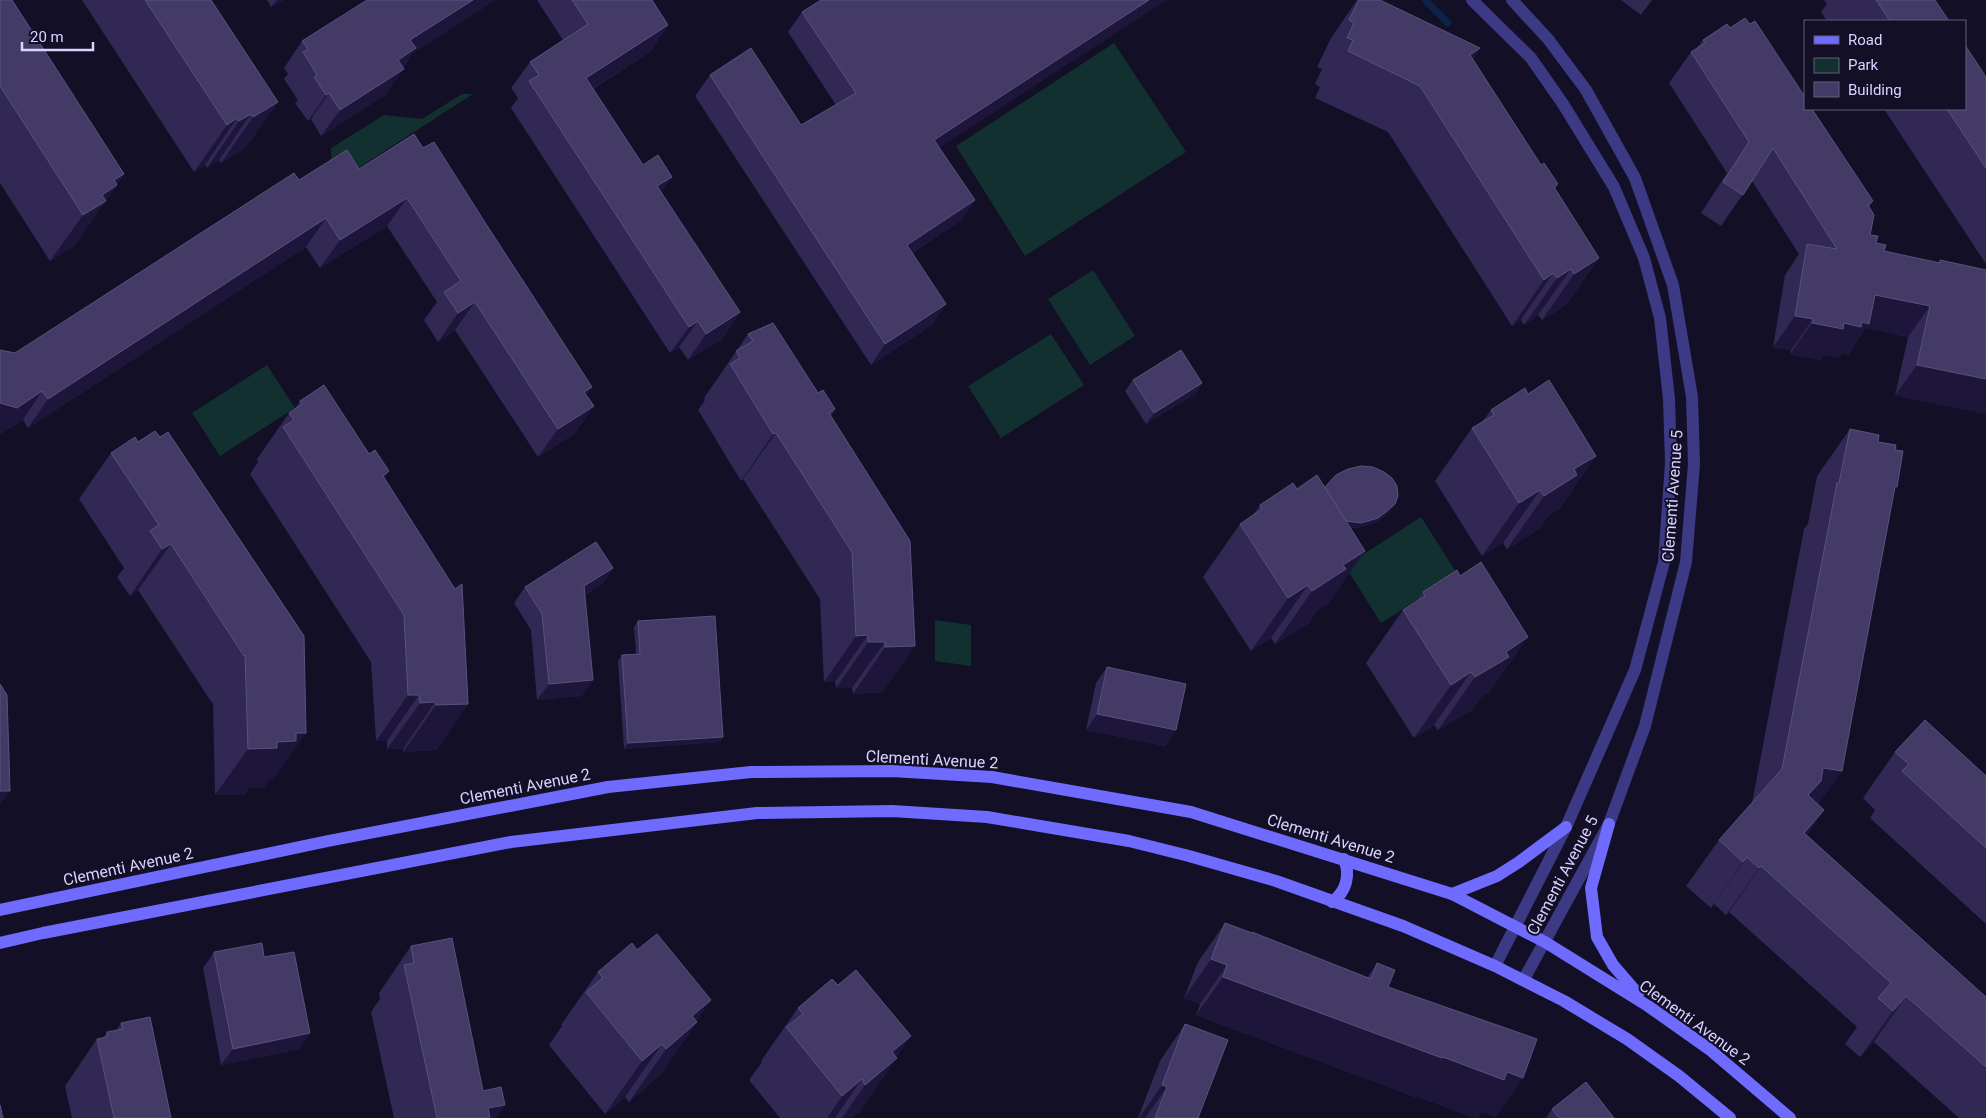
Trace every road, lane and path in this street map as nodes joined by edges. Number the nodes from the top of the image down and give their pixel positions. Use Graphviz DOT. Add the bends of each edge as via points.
graph roads {
  1 [pos="1472,0"];
  2 [pos="1512,0"];
  3 [pos="1609,824"];
  4 [pos="1566,827"];
  5 [pos="1344,859"];
  6 [pos="1452,894"];
  7 [pos="1332,902"];
  8 [pos="0,910"];
  9 [pos="1515,926"];
  10 [pos="1545,942"];
  11 [pos="0,943"];
  12 [pos="1495,966"];
  13 [pos="1524,979"];
  14 [pos="1648,1006"];
  15 [pos="1730,1118"];
  16 [pos="1790,1118"];
  1 -- 4 [label="street, Clementi Avenue 5" via="1531,58 1564,104 1614,188 1644,258 1660,318 1665,358 1671,463 1664,562 1635,670"];
  2 -- 3 [label="street, Clementi Avenue 5" via="1548,39 1586,90 1635,178 1673,285 1692,397 1694,464 1686,562 1645,726"];
  3 -- 10 [label="street, Clementi Avenue 5"];
  3 -- 14 [label="main road" via="1592,888 1597,937 1612,965"];
  4 -- 6 [label="main road" via="1497,876"];
  4 -- 9 [label="street, Clementi Avenue 5"];
  5 -- 6 [label="main road, Clementi Avenue 2"];
  5 -- 7 [label="main road" via="1346,883 1340,896"];
  5 -- 8 [label="main road, Clementi Avenue 2" via="1191,812 992,777 892,771 751,772 608,787 328,840"];
  6 -- 9 [label="main road, Clementi Avenue 2"];
  7 -- 11 [label="main road" via="1276,881 1129,841 987,817 892,811 756,813 511,842"];
  7 -- 12 [label="main road" via="1403,926"];
  9 -- 10 [label="main road, Clementi Avenue 2"];
  9 -- 12 [label="street, Clementi Avenue 5"];
  10 -- 13 [label="street, Clementi Avenue 5"];
  10 -- 14 [label="main road, Clementi Avenue 2"];
  12 -- 13 [label="main road"];
  13 -- 15 [label="main road" via="1626,1039 1679,1076"];
  14 -- 16 [label="main road, Clementi Avenue 2" via="1709,1048"];
}
